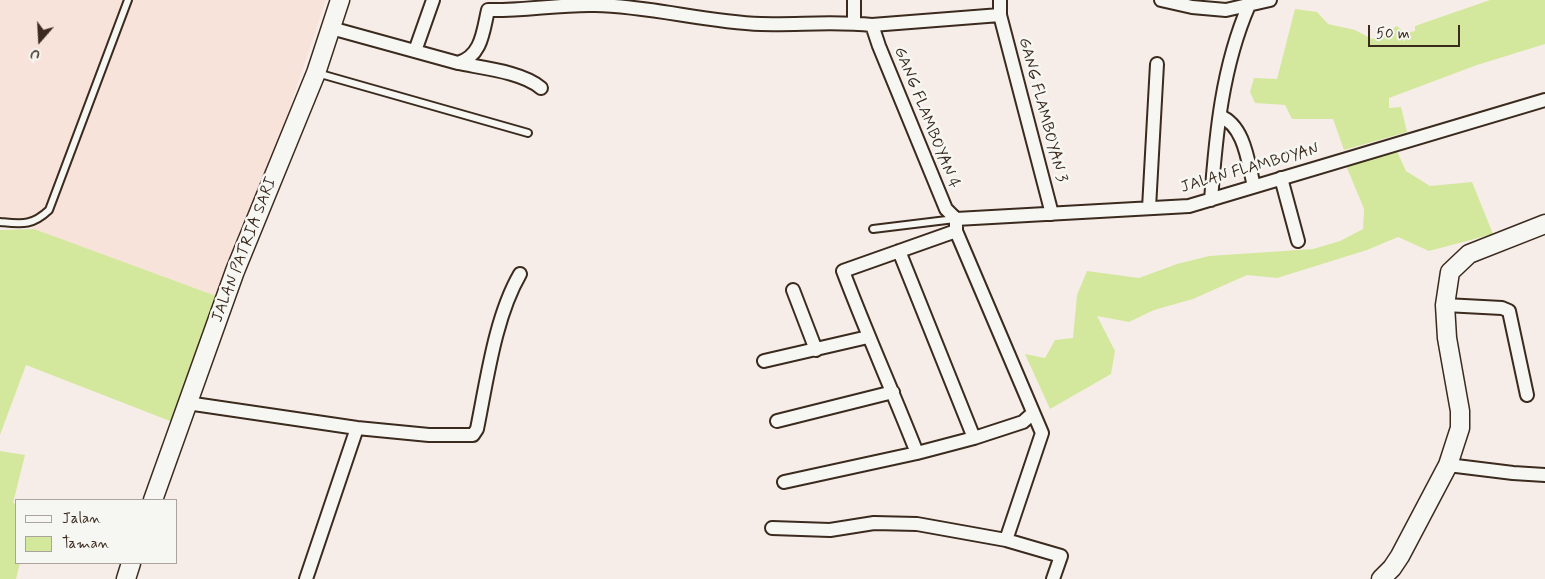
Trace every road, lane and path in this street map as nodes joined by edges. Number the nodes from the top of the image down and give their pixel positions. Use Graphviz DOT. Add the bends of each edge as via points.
graph roads {
  1 [pos="128,0"];
  2 [pos="340,0"];
  3 [pos="433,0"];
  4 [pos="854,0"];
  5 [pos="1000,0"];
  6 [pos="1161,0"];
  7 [pos="1270,0"];
  8 [pos="489,5"];
  9 [pos="1249,5"];
  10 [pos="1000,15"];
  11 [pos="854,23"];
  12 [pos="872,25"];
  13 [pos="331,28"];
  14 [pos="414,51"];
  15 [pos="458,63"];
  16 [pos="1157,64"];
  17 [pos="316,73"];
  18 [pos="541,88"];
  19 [pos="1545,100"];
  20 [pos="1220,116"];
  21 [pos="528,133"];
  22 [pos="1281,178"];
  23 [pos="1254,186"];
  24 [pos="1211,200"];
  25 [pos="1149,208"];
  26 [pos="1052,214"];
  27 [pos="0,222"];
  28 [pos="1545,224"];
  29 [pos="956,225"];
  30 [pos="873,229"];
  31 [pos="1298,241"];
  32 [pos="899,251"];
  33 [pos="520,274"];
  34 [pos="792,290"];
  35 [pos="1445,305"];
  36 [pos="868,337"];
  37 [pos="816,350"];
  38 [pos="764,361"];
  39 [pos="893,392"];
  40 [pos="1527,395"];
  41 [pos="187,403"];
  42 [pos="1033,413"];
  43 [pos="777,421"];
  44 [pos="357,428"];
  45 [pos="974,438"];
  46 [pos="916,453"];
  47 [pos="1448,465"];
  48 [pos="1545,475"];
  49 [pos="784,482"];
  50 [pos="153,499"];
  51 [pos="772,528"];
  52 [pos="1006,540"];
  53 [pos="131,564"];
  54 [pos="126,579"];
  55 [pos="306,579"];
  56 [pos="1053,579"];
  57 [pos="1381,579"];
  1 -- 27 [label="lane" via="49,210 30,223"];
  2 -- 13 [label="street, JALAN PATRIA SARI"];
  3 -- 14 [label="street"];
  4 -- 11 [label="street"];
  5 -- 10 [label="street, GANG FLAMBOYAN 3"];
  6 -- 9 [label="street" via="1226,10"];
  7 -- 9 [label="street"];
  8 -- 11 [label="street" via="512,10 595,5 760,24"];
  8 -- 15 [label="street" via="480,44 473,55"];
  9 -- 20 [label="street" via="1229,64"];
  10 -- 12 [label="street"];
  10 -- 26 [label="street, GANG FLAMBOYAN 3"];
  11 -- 12 [label="street"];
  12 -- 29 [label="street, GANG FLAMBOYAN 4" via="942,200"];
  13 -- 14 [label="street"];
  13 -- 17 [label="street, JALAN PATRIA SARI"];
  14 -- 15 [label="street"];
  15 -- 18 [label="street" via="517,76"];
  16 -- 25 [label="street"];
  17 -- 21 [label="lane"];
  17 -- 41 [label="street, JALAN PATRIA SARI" via="235,271"];
  19 -- 22 [label="street, JALAN FLAMBOYAN"];
  20 -- 23 [label="street" via="1237,130"];
  20 -- 24 [label="street"];
  22 -- 23 [label="street, JALAN FLAMBOYAN"];
  22 -- 31 [label="street"];
  23 -- 24 [label="street, JALAN FLAMBOYAN"];
  24 -- 25 [label="street, JALAN FLAMBOYAN" via="1189,206"];
  25 -- 26 [label="street, JALAN FLAMBOYAN"];
  26 -- 29 [label="street, JALAN FLAMBOYAN"];
  28 -- 35 [label="street" via="1469,254 1450,272"];
  29 -- 30 [label="lane"];
  29 -- 32 [label="street, JALAN FLAMBOYAN"];
  29 -- 42 [label="street, GANG FLAMBOYAN 4"];
  32 -- 36 [label="street, JALAN FLAMBOYAN" via="842,270"];
  32 -- 45 [label="street"];
  33 -- 44 [label="street" via="510,290 476,433 470,436 429,435"];
  34 -- 37 [label="street"];
  35 -- 40 [label="street" via="1509,311"];
  35 -- 47 [label="street" via="1447,338 1460,411 1460,428"];
  36 -- 37 [label="street"];
  36 -- 39 [label="street"];
  37 -- 38 [label="street"];
  39 -- 43 [label="street"];
  39 -- 46 [label="street"];
  41 -- 44 [label="street"];
  41 -- 50 [label="street, JALAN PATRIA SARI"];
  42 -- 45 [label="street" via="1023,422"];
  42 -- 52 [label="street, GANG FLAMBOYAN 4" via="1042,433"];
  44 -- 55 [label="street"];
  45 -- 46 [label="street"];
  46 -- 49 [label="street"];
  47 -- 48 [label="street"];
  47 -- 57 [label="street" via="1400,556"];
  51 -- 52 [label="street" via="830,530 874,523 917,524"];
  52 -- 56 [label="street" via="1061,556"];
  53 -- 54 [label="street"];
}
